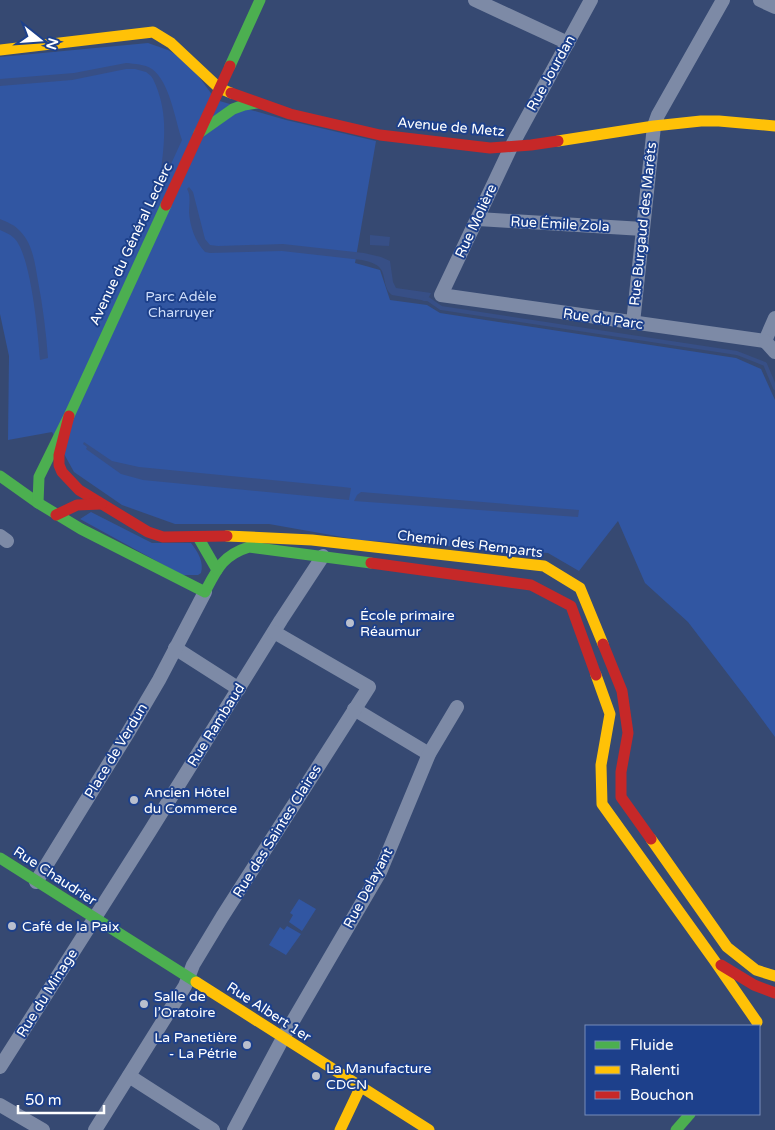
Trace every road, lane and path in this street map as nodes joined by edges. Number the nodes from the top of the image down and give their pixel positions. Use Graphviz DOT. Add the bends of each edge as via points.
graph roads {
  1 [pos="260,0"];
  2 [pos="475,0"];
  3 [pos="591,0"];
  4 [pos="723,0"];
  5 [pos="760,0"];
  6 [pos="775,7"];
  7 [pos="568,43"];
  8 [pos="0,50"];
  9 [pos="220,88"];
  10 [pos="257,103"];
  11 [pos="654,126"];
  12 [pos="775,126"];
  13 [pos="199,133"];
  14 [pos="511,147"];
  15 [pos="478,219"];
  16 [pos="643,228"];
  17 [pos="441,296"];
  18 [pos="775,318"];
  19 [pos="633,323"];
  20 [pos="765,341"];
  21 [pos="775,352"];
  22 [pos="69,416"];
  23 [pos="0,476"];
  24 [pos="38,503"];
  25 [pos="101,504"];
  26 [pos="56,515"];
  27 [pos="198,537"];
  28 [pos="322,556"];
  29 [pos="216,570"];
  30 [pos="205,592"];
  31 [pos="274,632"];
  32 [pos="175,648"];
  33 [pos="239,688"];
  34 [pos="457,707"];
  35 [pos="354,709"];
  36 [pos="430,754"];
  37 [pos="0,858"];
  38 [pos="36,882"];
  39 [pos="94,919"];
  40 [pos="714,960"];
  41 [pos="775,976"];
  42 [pos="188,977"];
  43 [pos="772,992"];
  44 [pos="759,1017"];
  45 [pos="283,1038"];
  46 [pos="0,1067"];
  47 [pos="128,1076"];
  48 [pos="360,1088"];
  49 [pos="0,1105"];
  50 [pos="689,1115"];
  51 [pos="44,1130"];
  52 [pos="95,1130"];
  53 [pos="214,1130"];
  54 [pos="234,1130"];
  55 [pos="340,1130"];
  56 [pos="429,1130"];
  57 [pos="676,1130"];
  1 -- 9 [label="main road, Avenue du Général Leclerc"];
  2 -- 7 [label="street"];
  3 -- 7 [label="street, Rue Jourdan"];
  4 -- 11 [label="street, Rue Burgaud des Marêts"];
  5 -- 6 [label="street"];
  7 -- 14 [label="street, Rue Jourdan"];
  8 -- 9 [label="main road" via="153,32 171,43"];
  9 -- 10 [label="main road, Avenue de Metz"];
  9 -- 13 [label="main road, Avenue du Général Leclerc"];
  10 -- 13 [label="main road" via="233,109"];
  10 -- 14 [label="main road, Avenue de Metz" via="380,135 490,148"];
  11 -- 12 [label="main road, Avenue de Metz" via="701,121"];
  11 -- 14 [label="main road, Avenue de Metz"];
  11 -- 16 [label="street, Rue Burgaud des Marêts"];
  13 -- 22 [label="main road, Avenue du Général Leclerc"];
  14 -- 15 [label="street, Rue Molière"];
  15 -- 16 [label="street, Rue Émile Zola"];
  15 -- 17 [label="street, Rue Molière"];
  16 -- 19 [label="street, Rue Burgaud des Marêts"];
  17 -- 19 [label="street, Rue du Parc"];
  18 -- 20 [label="street"];
  19 -- 20 [label="street, Rue du Parc"];
  20 -- 21 [label="street"];
  22 -- 24 [label="main road, Avenue du Général Leclerc" via="39,477"];
  22 -- 25 [label="main road, Chemin des Remparts" via="59,465 79,490"];
  23 -- 24 [label="main road"];
  24 -- 26 [label="main road"];
  25 -- 26 [label="main road" via="74,505"];
  25 -- 27 [label="main road, Chemin des Remparts" via="148,532"];
  26 -- 30 [label="main road"];
  27 -- 29 [label="main road"];
  27 -- 41 [label="main road, Chemin des Remparts" via="312,540 544,566 580,588 622,691 628,733 621,772 621,797 727,947 756,970"];
  28 -- 29 [label="main road" via="249,547 231,553"];
  28 -- 31 [label="street, Rue Rambaud"];
  28 -- 40 [label="main road" via="531,585 571,606 610,714 601,765 602,804"];
  29 -- 30 [label="main road"];
  30 -- 32 [label="street, Place de Verdun"];
  31 -- 33 [label="street, Rue Rambaud"];
  31 -- 35 [label="street, Rue des Saintes Claires" via="369,687"];
  32 -- 33 [label="street"];
  32 -- 38 [label="street, Place de Verdun" via="139,714"];
  33 -- 39 [label="street, Rue Rambaud"];
  34 -- 36 [label="street, Rue Delayant"];
  35 -- 36 [label="street"];
  35 -- 42 [label="street, Rue des Saintes Claires" via="222,917"];
  36 -- 45 [label="street, Rue Delayant" via="380,872"];
  37 -- 38 [label="main road, Rue Chaudrier"];
  38 -- 39 [label="main road, Rue Chaudrier"];
  39 -- 42 [label="main road, Rue Albert 1er"];
  39 -- 46 [label="street, Rue du Minage"];
  40 -- 43 [label="main road" via="754,985"];
  40 -- 44 [label="main road"];
  41 -- 43 [label="main road, Chemin des Remparts"];
  42 -- 45 [label="main road, Rue Albert 1er"];
  42 -- 47 [label="street, Rue des Saintes Claires"];
  43 -- 44 [label="main road, Chemin des Remparts"];
  45 -- 48 [label="main road, Rue Albert 1er"];
  45 -- 54 [label="street, Rue Delayant"];
  47 -- 52 [label="street, Rue des Saintes Claires"];
  47 -- 53 [label="street"];
  48 -- 55 [label="main road"];
  48 -- 56 [label="main road, Rue Albert 1er"];
  49 -- 51 [label="street"];
  50 -- 57 [label="main road"];
}
